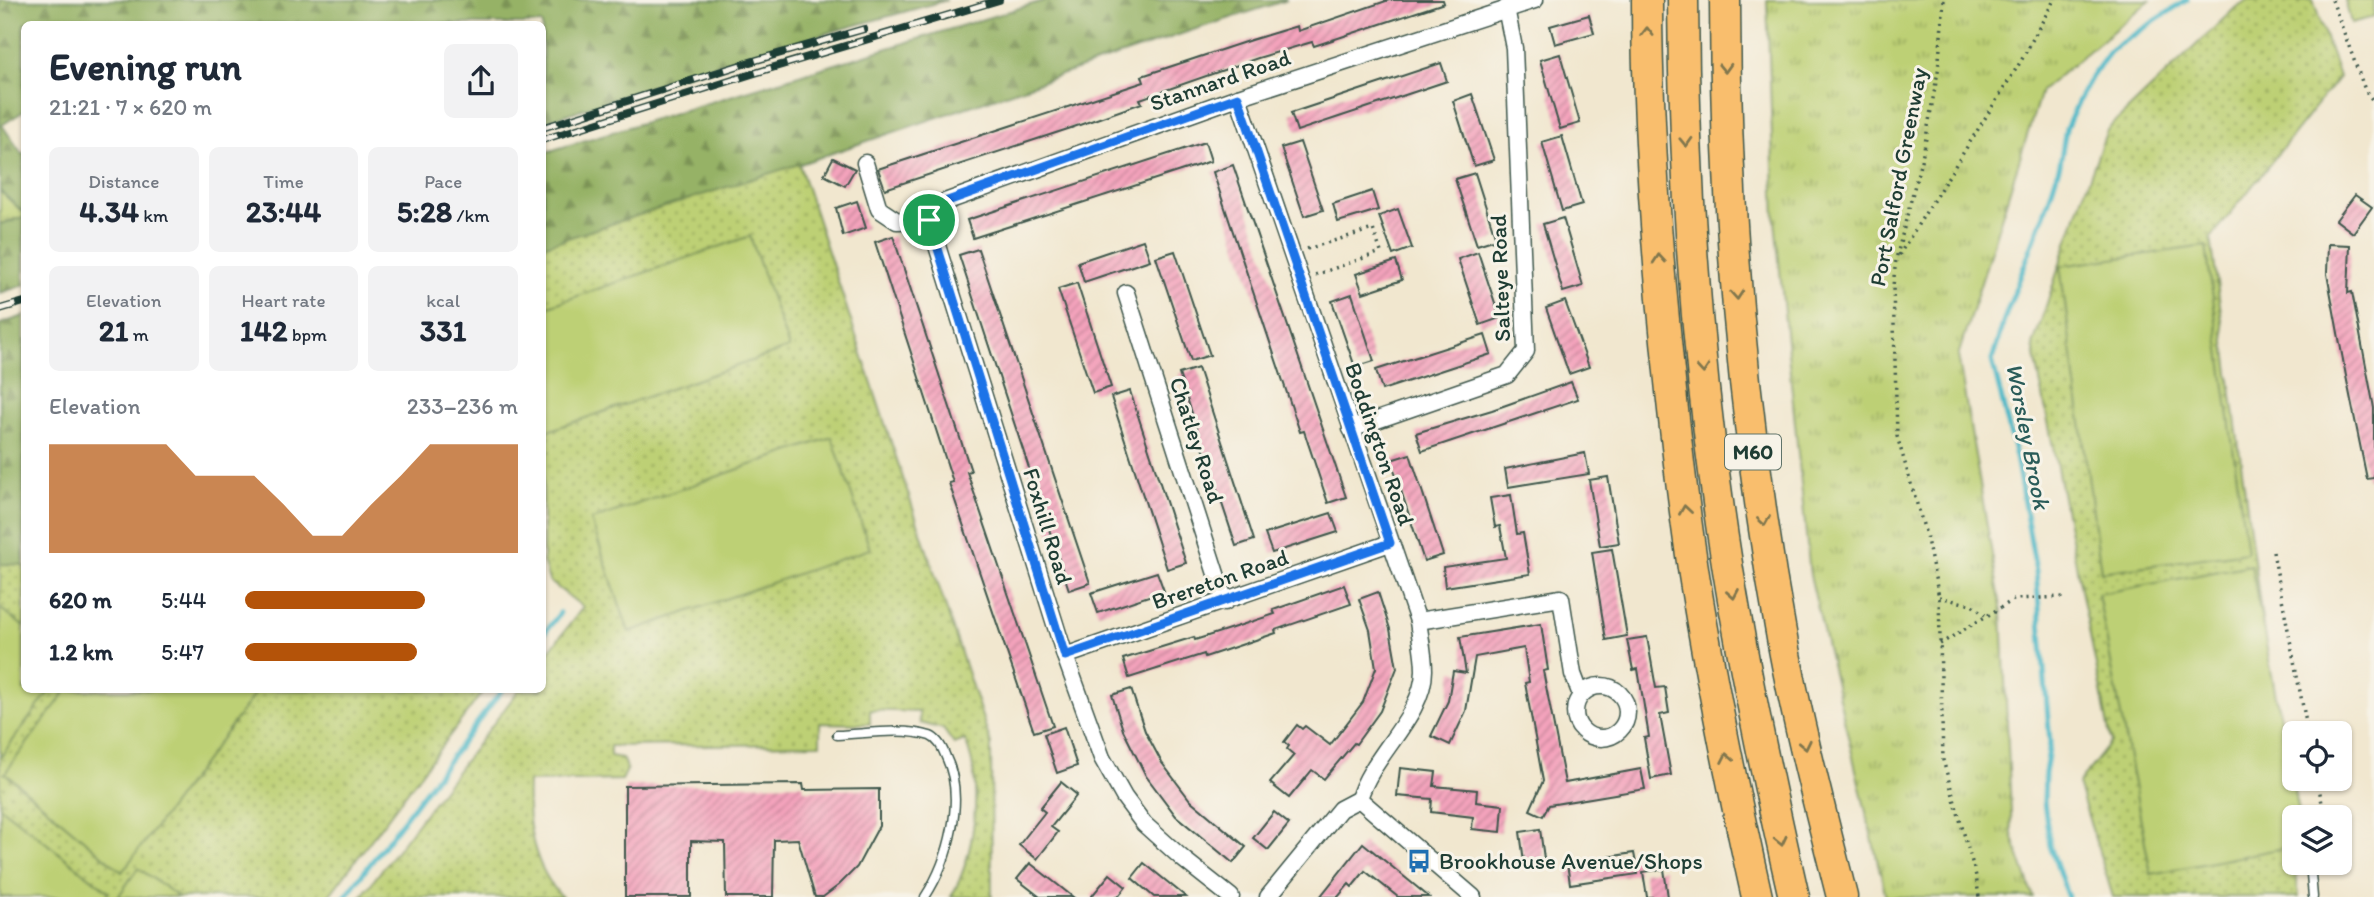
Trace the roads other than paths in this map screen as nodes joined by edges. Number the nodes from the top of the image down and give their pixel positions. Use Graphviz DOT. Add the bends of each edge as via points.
graph roads {
  1 [pos="1535,0"];
  2 [pos="1647,0"];
  3 [pos="1683,0"];
  4 [pos="1725,0"];
  5 [pos="1506,8"];
  6 [pos="1238,97"];
  7 [pos="865,163"];
  8 [pos="929,220"];
  9 [pos="1126,293"];
  10 [pos="1351,429"];
  11 [pos="1390,543"];
  12 [pos="1225,602"];
  13 [pos="1418,621"];
  14 [pos="1065,656"];
  15 [pos="1581,695"];
  16 [pos="837,735"];
  17 [pos="1359,799"];
  18 [pos="1742,832"];
  19 [pos="2311,875"];
  20 [pos="925,897"];
  21 [pos="1231,897"];
  22 [pos="1268,897"];
  23 [pos="1473,897"];
  24 [pos="1747,897"];
  25 [pos="1757,897"];
  26 [pos="1794,897"];
  27 [pos="1842,897"];
  28 [pos="2313,897"];
  1 -- 5 [label="street, Stannard Road"];
  18 -- 2 [label="highway, one-way" via="1694,574 1672,408 1652,176"];
  3 -- 26 [label="highway, M60, one-way" via="1687,174 1706,402 1745,664"];
  4 -- 27 [label="highway, M60, one-way" via="1737,292 1755,462 1784,645"];
  5 -- 6 [label="street, Stannard Road"];
  5 -- 10 [label="street, Salteye Road" via="1514,48 1526,351 1507,375"];
  6 -- 8 [label="street, Stannard Road" via="942,203"];
  6 -- 10 [label="street, Boddington Road"];
  7 -- 8 [label="street" via="879,209 897,221"];
  8 -- 14 [label="street, Foxhill Road"];
  9 -- 12 [label="street, Chatley Road"];
  10 -- 11 [label="street, Boddington Road"];
  11 -- 12 [label="street, Brereton Road"];
  11 -- 13 [label="street, Boddington Road"];
  12 -- 14 [label="street, Brereton Road"];
  13 -- 15 [label="street" via="1561,598 1573,674"];
  13 -- 17 [label="street, Boddington Road" via="1424,671 1415,704 1364,780"];
  14 -- 21 [label="street, Foxhill Road" via="1102,758 1124,797 1144,824"];
  16 -- 20 [label="lane" via="900,733 932,737 941,746 951,767 952,830 946,857"];
  17 -- 22 [label="street" via="1340,809"];
  17 -- 23 [label="street"];
  18 -- 24 [label="highway"];
  18 -- 25 [label="highway"];
  19 -- 28 [label="lane"];
}
